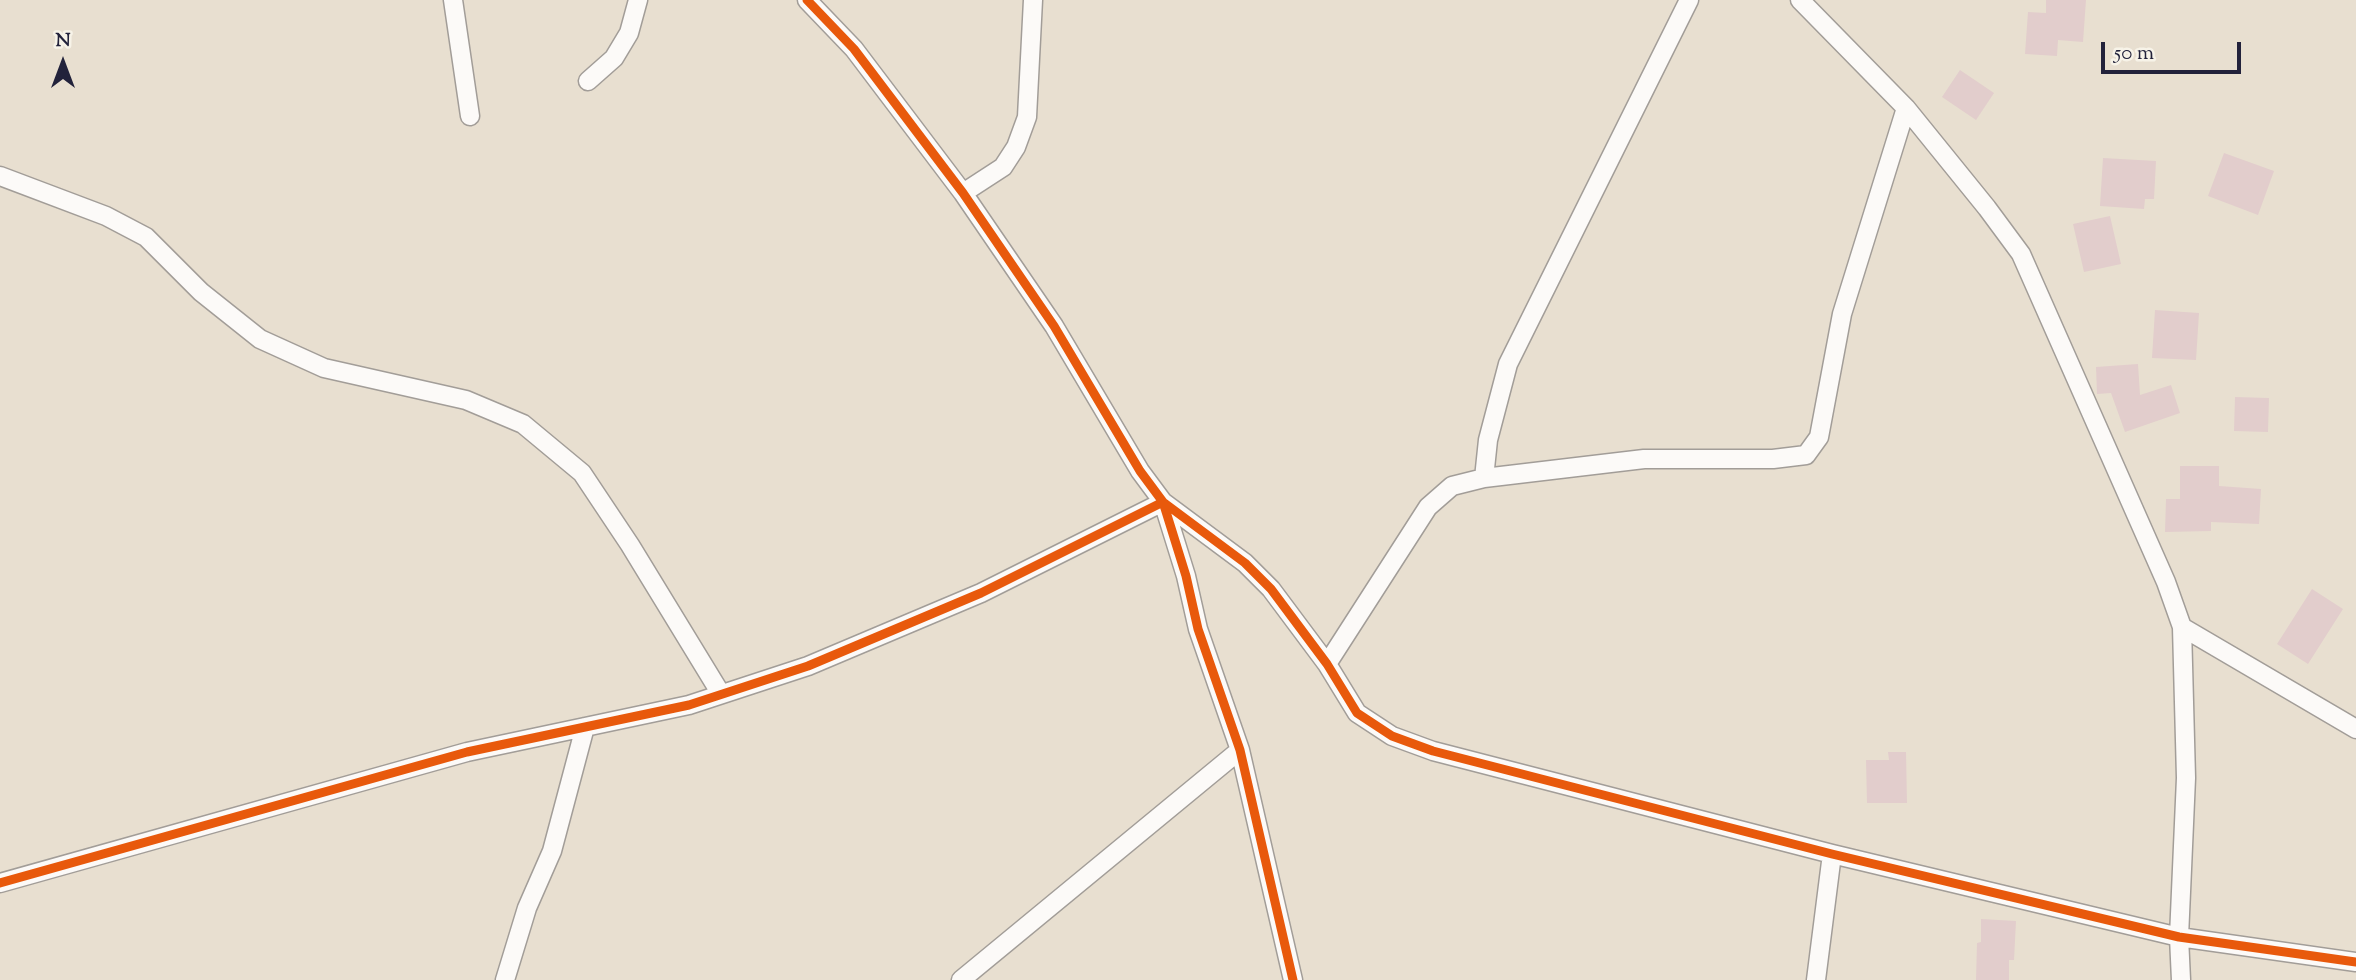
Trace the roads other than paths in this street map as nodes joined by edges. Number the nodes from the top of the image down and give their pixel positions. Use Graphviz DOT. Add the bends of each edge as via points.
graph roads {
  1 [pos="453,0"];
  2 [pos="638,0"];
  3 [pos="807,0"];
  4 [pos="1033,0"];
  5 [pos="1689,0"];
  6 [pos="1800,0"];
  7 [pos="588,80"];
  8 [pos="1906,108"];
  9 [pos="470,116"];
  10 [pos="0,176"];
  11 [pos="963,193"];
  12 [pos="1484,478"];
  13 [pos="1163,502"];
  14 [pos="2182,627"];
  15 [pos="1327,664"];
  16 [pos="721,694"];
  17 [pos="585,727"];
  18 [pos="2356,729"];
  19 [pos="1240,750"];
  20 [pos="1832,853"];
  21 [pos="0,883"];
  22 [pos="2179,937"];
  23 [pos="2356,962"];
  24 [pos="505,980"];
  25 [pos="961,980"];
  26 [pos="1293,980"];
  27 [pos="1816,980"];
  28 [pos="2181,980"];
  1 -- 9 [label="street"];
  2 -- 7 [label="street" via="629,33 614,58"];
  3 -- 11 [label="street" via="853,49"];
  4 -- 11 [label="street" via="1027,117 1003,167"];
  5 -- 12 [label="street" via="1508,364 1488,440"];
  6 -- 8 [label="street"];
  8 -- 12 [label="street" via="1842,314 1819,438 1806,455 1644,459"];
  8 -- 14 [label="street" via="2021,254"];
  10 -- 16 [label="street" via="106,216 146,237 201,292 260,339 324,368 466,400 523,424 582,474 631,545"];
  11 -- 13 [label="street" via="1054,326"];
  12 -- 15 [label="street" via="1452,486 1428,507"];
  13 -- 15 [label="street" via="1245,563 1271,589"];
  13 -- 16 [label="street" via="981,593 808,666"];
  13 -- 19 [label="street" via="1198,629"];
  14 -- 18 [label="street"];
  14 -- 22 [label="street" via="2186,778"];
  15 -- 20 [label="street" via="1357,713 1392,736 1433,751"];
  16 -- 17 [label="street"];
  17 -- 21 [label="street" via="467,752"];
  17 -- 24 [label="street" via="552,851 527,908"];
  19 -- 25 [label="street"];
  19 -- 26 [label="street"];
  20 -- 22 [label="street"];
  20 -- 27 [label="street"];
  22 -- 23 [label="street"];
  22 -- 28 [label="street"];
}
